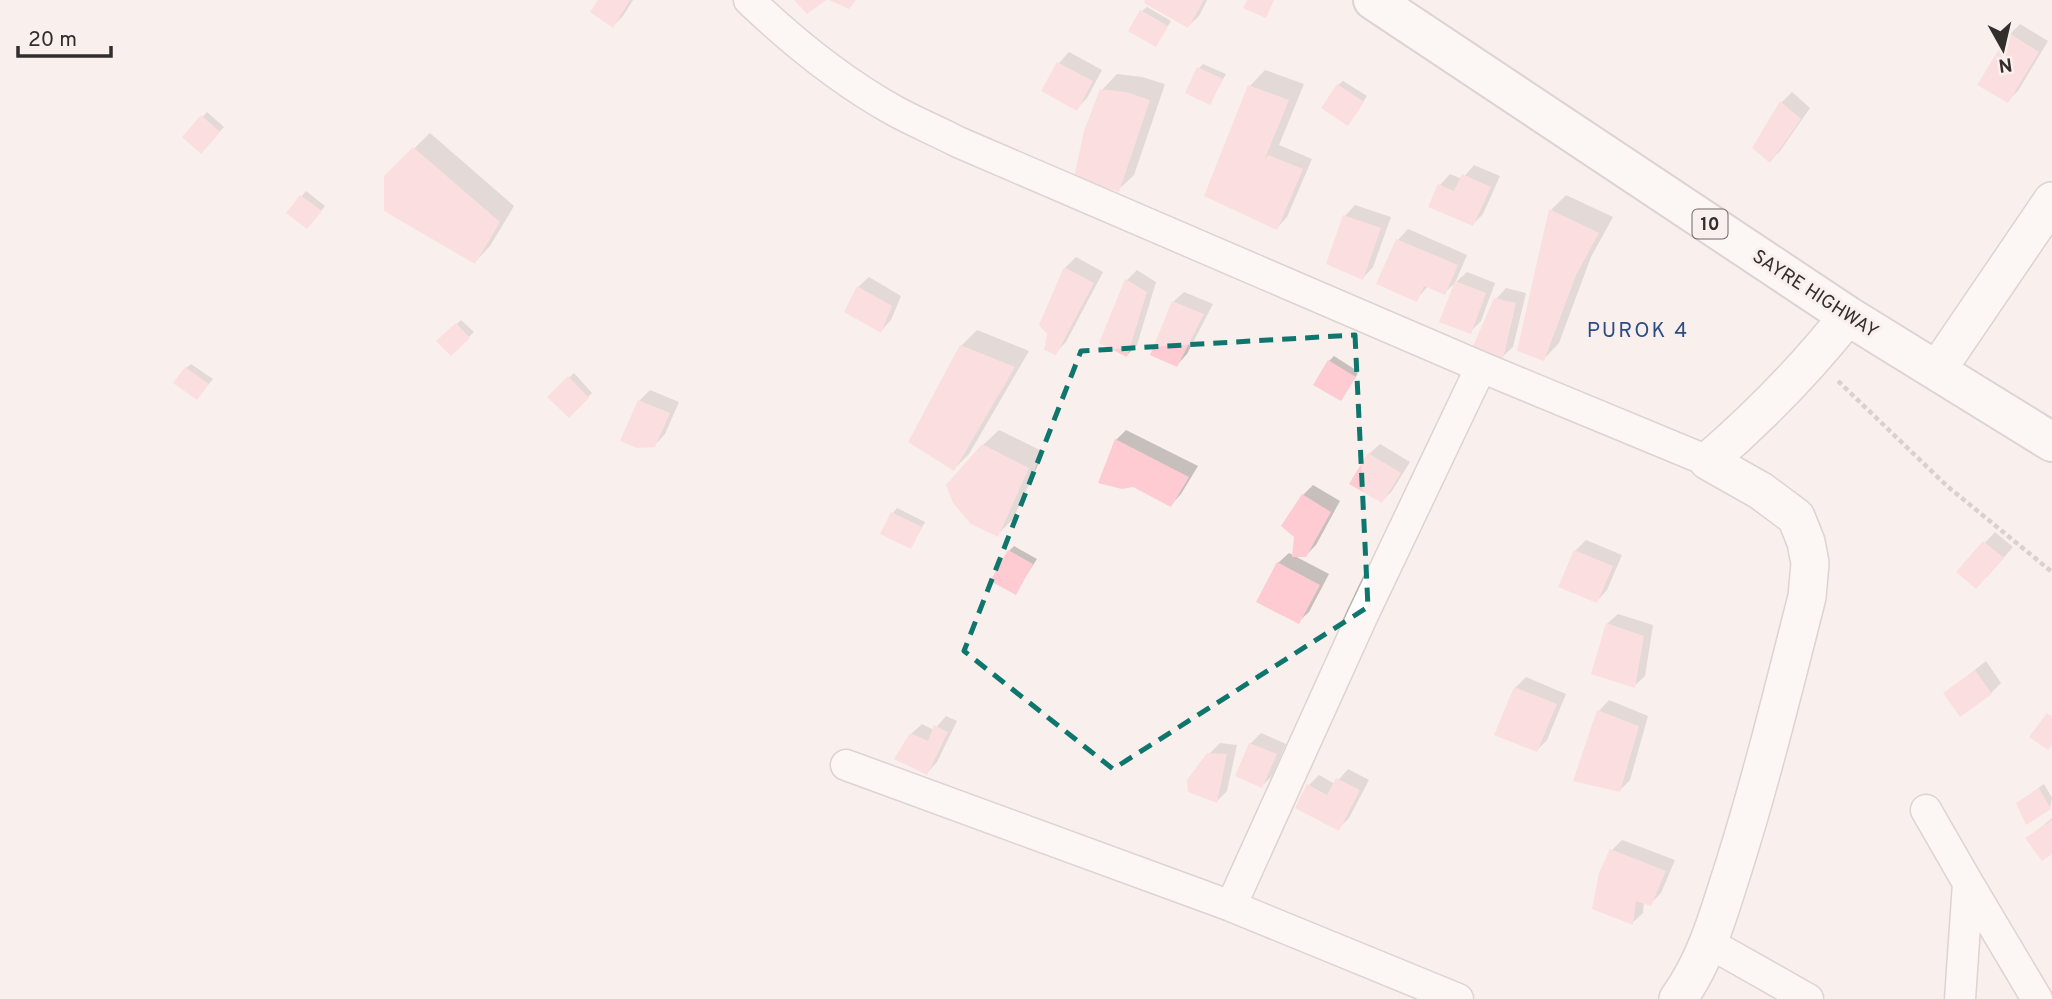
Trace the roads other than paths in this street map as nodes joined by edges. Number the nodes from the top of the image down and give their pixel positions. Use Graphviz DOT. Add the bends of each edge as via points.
graph roads {
  1 [pos="749,0"];
  2 [pos="1373,0"];
  3 [pos="2052,201"];
  4 [pos="1848,316"];
  5 [pos="1481,367"];
  6 [pos="1937,370"];
  7 [pos="2052,442"];
  8 [pos="1709,461"];
  9 [pos="846,765"];
  10 [pos="1926,810"];
  11 [pos="1968,883"];
  12 [pos="1231,906"];
  13 [pos="1709,943"];
  14 [pos="1458,999"];
  15 [pos="1678,999"];
  16 [pos="1808,999"];
  17 [pos="1960,999"];
  18 [pos="2037,999"];
  1 -- 5 [label="street" via="843,78 895,111"];
  2 -- 4 [label="highway, SAYRE HIGHWAY / 10"];
  3 -- 6 [label="street"];
  4 -- 6 [label="highway, SAYRE HIGHWAY / 10"];
  4 -- 8 [label="street" via="1815,358"];
  5 -- 8 [label="street"];
  5 -- 12 [label="street"];
  6 -- 7 [label="highway, SAYRE HIGHWAY / 10"];
  8 -- 13 [label="street" via="1796,517 1810,563 1807,597 1775,723"];
  9 -- 12 [label="street"];
  10 -- 11 [label="street"];
  11 -- 17 [label="street"];
  11 -- 18 [label="street"];
  12 -- 14 [label="street"];
  13 -- 15 [label="street"];
  13 -- 16 [label="street"];
}
